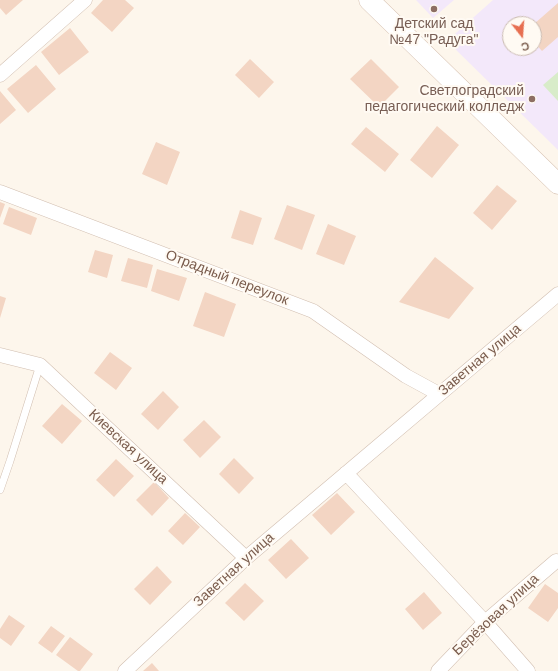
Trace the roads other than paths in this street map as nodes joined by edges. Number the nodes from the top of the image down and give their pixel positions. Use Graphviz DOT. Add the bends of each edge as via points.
graph roads {
  1 [pos="85,0"];
  2 [pos="369,0"];
  3 [pos="384,0"];
  4 [pos="0,76"];
  5 [pos="558,169"];
  6 [pos="558,184"];
  7 [pos="0,192"];
  8 [pos="558,294"];
  9 [pos="0,355"];
  10 [pos="40,365"];
  11 [pos="439,394"];
  12 [pos="346,473"];
  13 [pos="0,490"];
  14 [pos="246,558"];
  15 [pos="556,561"];
  16 [pos="485,622"];
  17 [pos="125,671"];
  18 [pos="438,671"];
  19 [pos="528,671"];
  1 -- 4 [label="street"];
  2 -- 6 [label="street"];
  3 -- 5 [label="street"];
  7 -- 11 [label="street, Отрадный переулок" via="313,311 406,376"];
  8 -- 11 [label="street, Заветная улица"];
  9 -- 10 [label="street, Киевская улица"];
  10 -- 13 [label="lane"];
  10 -- 14 [label="street, Киевская улица"];
  11 -- 12 [label="street, Заветная улица"];
  12 -- 14 [label="street, Заветная улица"];
  12 -- 16 [label="street"];
  14 -- 17 [label="street, Заветная улица"];
  15 -- 16 [label="street, Берёзовая улица"];
  16 -- 18 [label="street, Берёзовая улица"];
  16 -- 19 [label="street"];
}
